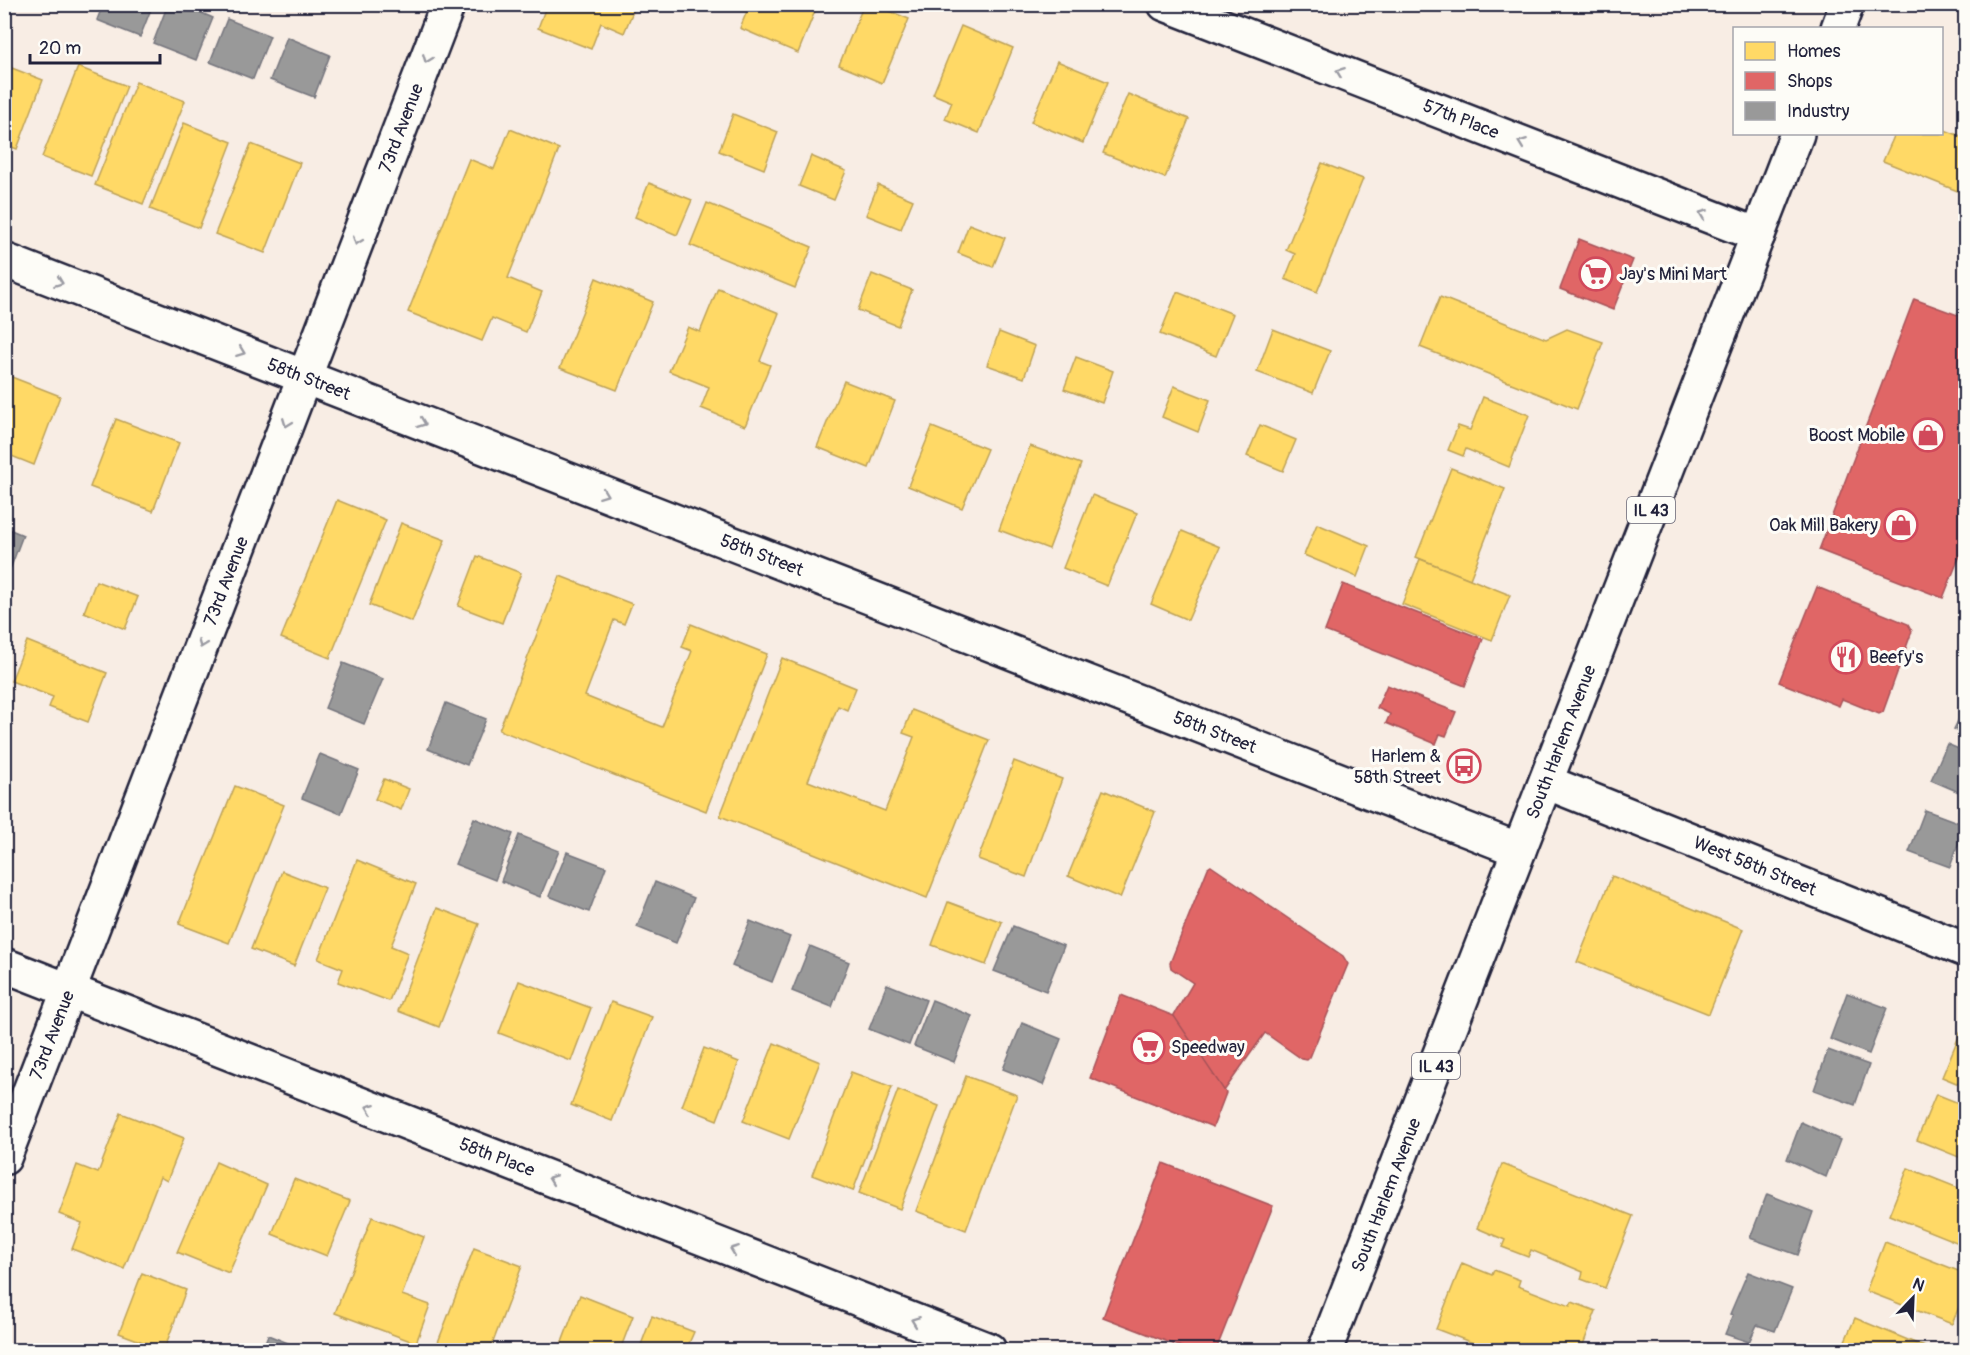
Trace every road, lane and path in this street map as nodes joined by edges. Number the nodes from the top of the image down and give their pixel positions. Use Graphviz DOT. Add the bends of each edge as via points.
graph roads {
  1 [pos="448,4"];
  2 [pos="1165,4"];
  3 [pos="1847,4"];
  4 [pos="1838,27"];
  5 [pos="1797,135"];
  6 [pos="1758,235"];
  7 [pos="4,260"];
  8 [pos="305,377"];
  9 [pos="1546,782"];
  10 [pos="1519,850"];
  11 [pos="1965,950"];
  12 [pos="4,965"];
  13 [pos="69,990"];
  14 [pos="4,1158"];
  15 [pos="989,1350"];
  16 [pos="1325,1350"];
  1 -- 8 [label="street, 73rd Avenue, one-way"];
  6 -- 2 [label="street, 57th Place, one-way"];
  3 -- 4 [label="street"];
  5 -- 6 [label="street, South Harlem Avenue / IL 43"];
  6 -- 9 [label="street, South Harlem Avenue / IL 43"];
  7 -- 8 [label="street, 58th Street, one-way"];
  8 -- 10 [label="street, 58th Street, one-way"];
  8 -- 13 [label="street, 73rd Avenue, one-way"];
  9 -- 10 [label="street, South Harlem Avenue / IL 43"];
  9 -- 11 [label="street, West 58th Street"];
  10 -- 16 [label="street, South Harlem Avenue / IL 43"];
  12 -- 13 [label="street, 58th Place"];
  13 -- 14 [label="street, 73rd Avenue"];
  15 -- 13 [label="street, 58th Place, one-way"];
}
